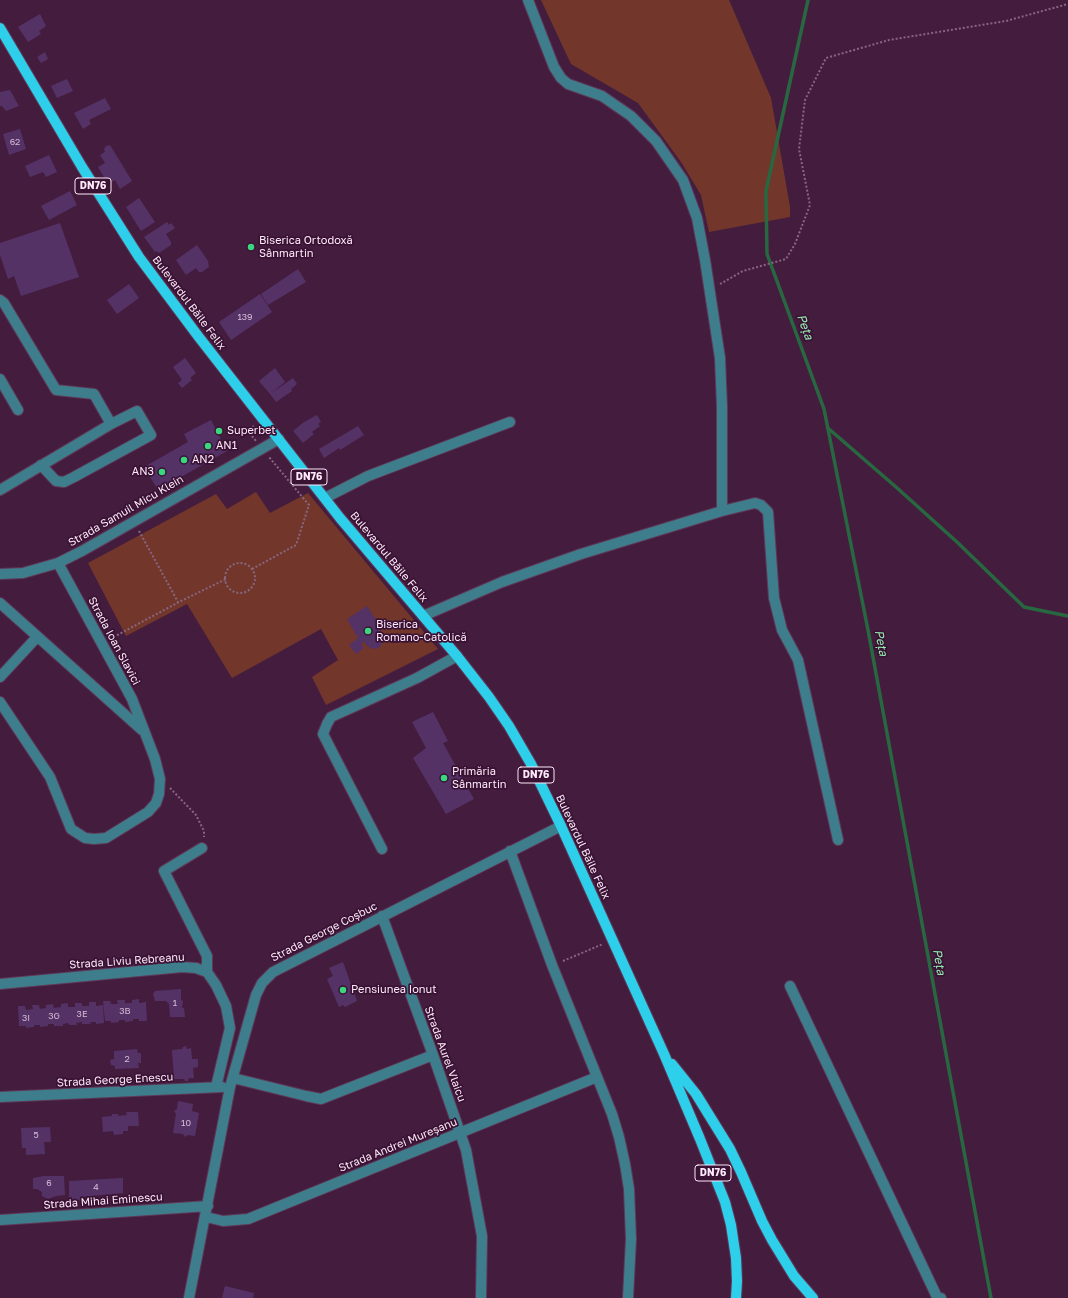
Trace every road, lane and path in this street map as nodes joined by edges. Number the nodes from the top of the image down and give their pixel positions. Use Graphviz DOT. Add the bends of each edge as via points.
graph roads {
  1 [pos="528,0"];
  2 [pos="1068,4"];
  3 [pos="0,28"];
  4 [pos="710,290"];
  5 [pos="0,300"];
  6 [pos="0,379"];
  7 [pos="18,410"];
  8 [pos="263,420"];
  9 [pos="510,422"];
  10 [pos="111,424"];
  11 [pos="279,439"];
  12 [pos="262,448"];
  13 [pos="41,465"];
  14 [pos="0,490"];
  15 [pos="325,498"];
  16 [pos="722,511"];
  17 [pos="133,521"];
  18 [pos="58,563"];
  19 [pos="252,569"];
  20 [pos="0,574"];
  21 [pos="226,579"];
  22 [pos="178,602"];
  23 [pos="0,603"];
  24 [pos="423,616"];
  25 [pos="37,637"];
  26 [pos="102,643"];
  27 [pos="457,656"];
  28 [pos="0,677"];
  29 [pos="0,702"];
  30 [pos="145,732"];
  31 [pos="160,779"];
  32 [pos="561,826"];
  33 [pos="838,840"];
  34 [pos="202,848"];
  35 [pos="382,849"];
  36 [pos="510,851"];
  37 [pos="382,916"];
  38 [pos="612,940"];
  39 [pos="552,965"];
  40 [pos="207,972"];
  41 [pos="0,984"];
  42 [pos="790,986"];
  43 [pos="664,1054"];
  44 [pos="433,1055"];
  45 [pos="597,1077"];
  46 [pos="232,1082"];
  47 [pos="216,1087"];
  48 [pos="0,1098"];
  49 [pos="460,1133"];
  50 [pos="208,1206"];
  51 [pos="206,1217"];
  52 [pos="0,1220"];
  53 [pos="189,1298"];
  54 [pos="481,1298"];
  55 [pos="628,1298"];
  56 [pos="736,1298"];
  57 [pos="813,1298"];
  58 [pos="941,1298"];
  1 -- 4 [label="street" via="554,67 561,78 568,84 602,96 631,116 656,141 683,180 697,218"];
  2 -- 4 [label="path" via="1006,21 889,40 826,58 805,100 799,149 810,205 795,244 786,259 743,271"];
  3 -- 8 [label="main road, Bulevardul Băile Felix / DN76" via="82,167 139,257"];
  4 -- 16 [label="street" via="720,358"];
  5 -- 10 [label="street" via="56,390 94,394"];
  6 -- 7 [label="street"];
  8 -- 11 [label="main road, Bulevardul Băile Felix / DN76"];
  8 -- 12 [label="path" via="247,430"];
  9 -- 15 [label="street" via="368,476"];
  10 -- 13 [label="street"];
  10 -- 13 [label="street" via="137,410 151,435 64,482 56,481"];
  11 -- 12 [label="street, Strada Samuil Micu Klein"];
  11 -- 15 [label="main road, Bulevardul Băile Felix / DN76"];
  12 -- 17 [label="street, Strada Samuil Micu Klein"];
  12 -- 19 [label="path" via="309,505 296,545"];
  13 -- 14 [label="street"];
  15 -- 24 [label="main road, Bulevardul Băile Felix / DN76"];
  16 -- 24 [label="street" via="502,582"];
  16 -- 33 [label="street" via="755,504 762,505 768,512 774,598 782,630 798,660"];
  17 -- 18 [label="street, Strada Samuil Micu Klein"];
  17 -- 22 [label="path"];
  18 -- 20 [label="street, Strada Samuil Micu Klein" via="23,573"];
  18 -- 26 [label="street, Strada Ioan Slavici"];
  19 -- 21 [label="path" via="244,564 235,565 228,570"];
  19 -- 21 [label="path" via="254,583 252,588 243,593 233,591"];
  21 -- 22 [label="path"];
  22 -- 26 [label="path"];
  23 -- 25 [label="street, Strada Ioan Slavici"];
  24 -- 27 [label="main road, Bulevardul Băile Felix / DN76"];
  25 -- 28 [label="street"];
  25 -- 30 [label="street, Strada Ioan Slavici"];
  26 -- 30 [label="street, Strada Ioan Slavici" via="132,699"];
  27 -- 32 [label="main road, Bulevardul Băile Felix / DN76" via="509,726"];
  27 -- 35 [label="street" via="417,678 331,717 323,734"];
  29 -- 31 [label="street, Strada Ioan Slavici" via="50,777 71,829 85,838 106,838 148,812 156,803"];
  30 -- 31 [label="street, Strada Ioan Slavici"];
  31 -- 34 [label="path" via="196,814 204,831"];
  32 -- 36 [label="street, Strada George Coșbuc"];
  32 -- 38 [label="main road, Bulevardul Băile Felix / DN76"];
  34 -- 40 [label="street" via="164,871 207,956"];
  36 -- 37 [label="street, Strada George Coșbuc"];
  36 -- 39 [label="street"];
  37 -- 44 [label="street, Strada Aurel Vlaicu"];
  37 -- 46 [label="street, Strada George Coșbuc" via="273,972 262,983 256,995"];
  38 -- 39 [label="path"];
  38 -- 43 [label="main road, Bulevardul Băile Felix / DN76"];
  39 -- 45 [label="street"];
  40 -- 41 [label="street, Strada Liviu Rebreanu" via="182,967"];
  40 -- 47 [label="street" via="226,1006 230,1028"];
  42 -- 58 [label="street" via="937,1297"];
  43 -- 56 [label="main road, Bulevardul Băile Felix / DN76" via="725,1202 734,1240"];
  43 -- 57 [label="main road" via="696,1094 730,1149 772,1240 794,1276"];
  44 -- 46 [label="street, Strada George Enescu" via="321,1099"];
  44 -- 49 [label="street, Strada Aurel Vlaicu"];
  45 -- 49 [label="street, Strada Andrei Mureșanu"];
  45 -- 55 [label="street" via="619,1137 629,1189"];
  46 -- 47 [label="street, Strada George Enescu"];
  46 -- 50 [label="street, Strada George Coșbuc"];
  47 -- 48 [label="street, Strada George Enescu"];
  49 -- 51 [label="street, Strada Andrei Mureșanu" via="248,1219 223,1221"];
  49 -- 54 [label="street, Strada Aurel Vlaicu" via="466,1150 482,1236"];
  50 -- 51 [label="street, Strada George Coșbuc"];
  50 -- 52 [label="street, Strada Mihai Eminescu"];
  51 -- 53 [label="street, Strada George Coșbuc"];
}
